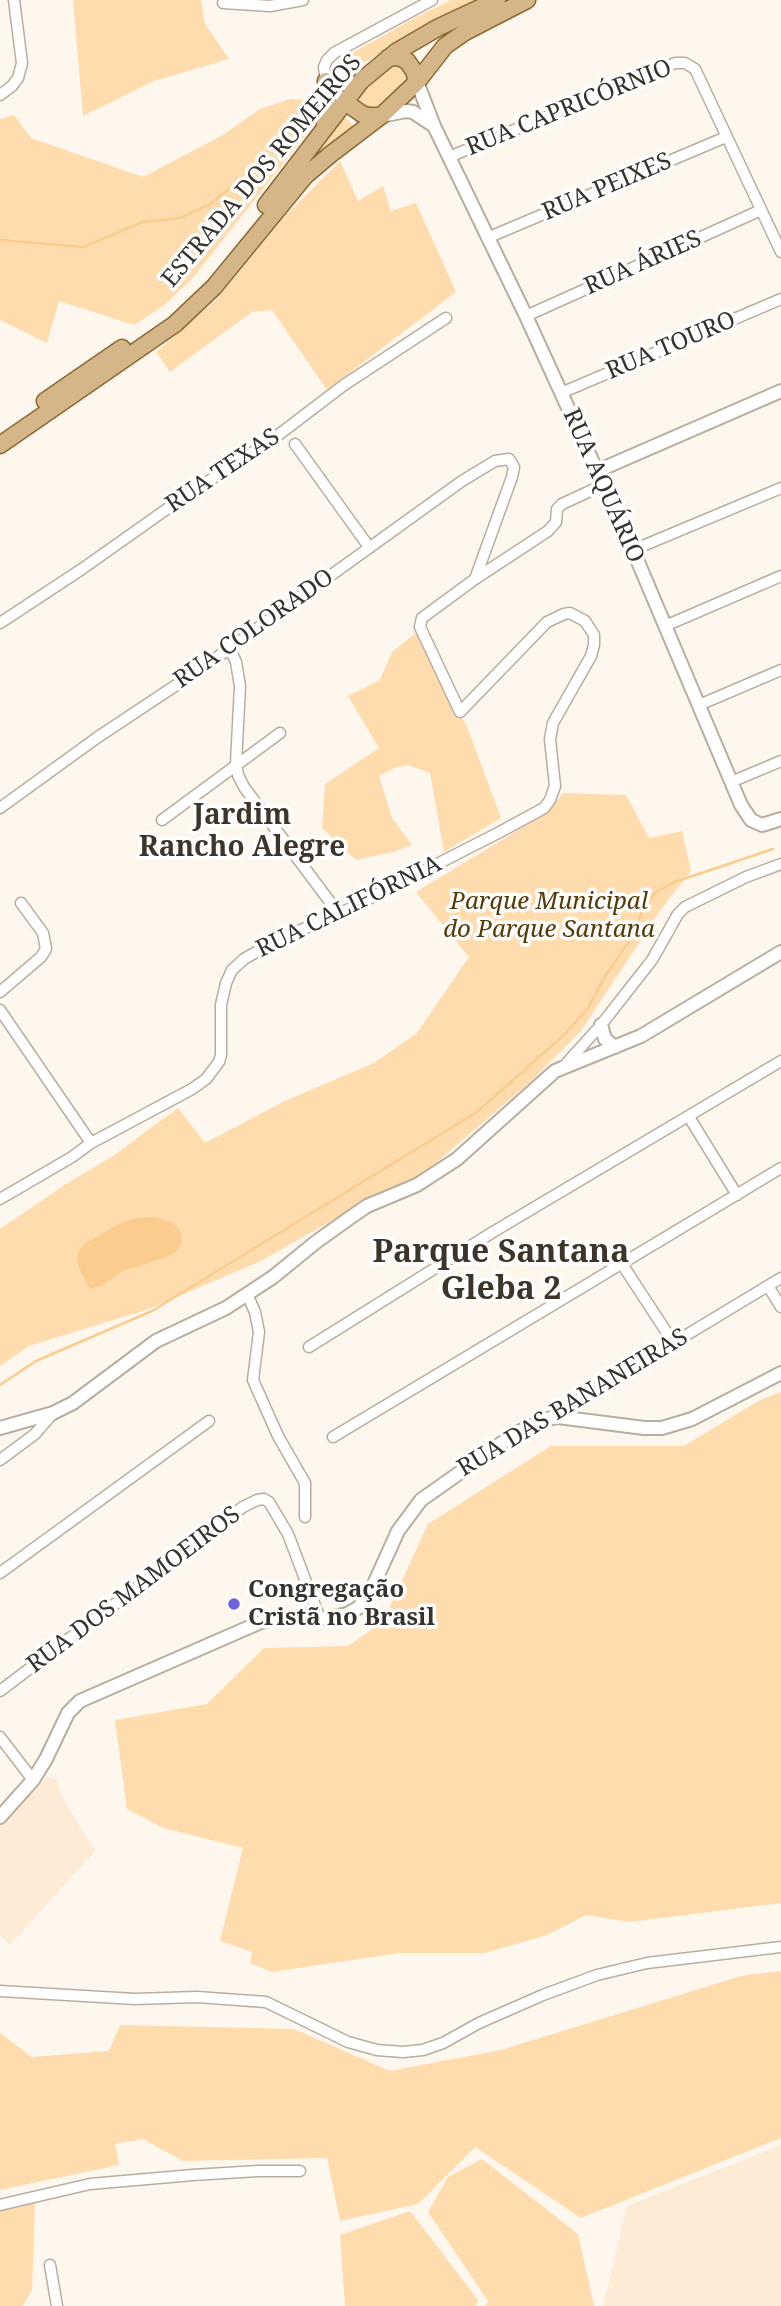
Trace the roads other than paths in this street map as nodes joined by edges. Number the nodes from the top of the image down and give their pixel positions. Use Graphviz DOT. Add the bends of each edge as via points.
graph roads {
  1 [pos="14,0"];
  2 [pos="303,0"];
  3 [pos="432,0"];
  4 [pos="497,0"];
  5 [pos="527,0"];
  6 [pos="223,3"];
  7 [pos="388,58"];
  8 [pos="326,81"];
  9 [pos="360,81"];
  10 [pos="416,82"];
  11 [pos="0,95"];
  12 [pos="345,102"];
  13 [pos="381,116"];
  14 [pos="434,126"];
  15 [pos="323,130"];
  16 [pos="726,137"];
  17 [pos="449,157"];
  18 [pos="761,210"];
  19 [pos="487,238"];
  20 [pos="781,252"];
  21 [pos="781,299"];
  22 [pos="526,316"];
  23 [pos="446,317"];
  24 [pos="781,391"];
  25 [pos="562,393"];
  26 [pos="0,431"];
  27 [pos="0,444"];
  28 [pos="295,444"];
  29 [pos="597,471"];
  30 [pos="603,485"];
  31 [pos="781,488"];
  32 [pos="369,547"];
  33 [pos="633,550"];
  34 [pos="781,576"];
  35 [pos="475,579"];
  36 [pos="0,623"];
  37 [pos="665,626"];
  38 [pos="229,647"];
  39 [pos="781,670"];
  40 [pos="699,705"];
  41 [pos="280,733"];
  42 [pos="781,761"];
  43 [pos="236,763"];
  44 [pos="732,782"];
  45 [pos="0,808"];
  46 [pos="162,820"];
  47 [pos="781,820"];
  48 [pos="781,864"];
  49 [pos="20,904"];
  50 [pos="340,914"];
  51 [pos="781,952"];
  52 [pos="0,992"];
  53 [pos="0,1010"];
  54 [pos="601,1025"];
  55 [pos="615,1047"];
  56 [pos="781,1061"];
  57 [pos="564,1066"];
  58 [pos="689,1117"];
  59 [pos="91,1143"];
  60 [pos="781,1168"];
  61 [pos="737,1195"];
  62 [pos="0,1199"];
  63 [pos="622,1264"];
  64 [pos="781,1278"];
  65 [pos="768,1286"];
  66 [pos="247,1294"];
  67 [pos="781,1307"];
  68 [pos="673,1342"];
  69 [pos="309,1347"];
  70 [pos="781,1373"];
  71 [pos="53,1413"];
  72 [pos="547,1419"];
  73 [pos="209,1421"];
  74 [pos="20,1422"];
  75 [pos="0,1428"];
  76 [pos="35,1434"];
  77 [pos="333,1437"];
  78 [pos="0,1460"];
  79 [pos="305,1517"];
  80 [pos="0,1573"];
  81 [pos="320,1619"];
  82 [pos="0,1691"];
  83 [pos="0,1737"];
  84 [pos="33,1780"];
  85 [pos="0,1817"];
  86 [pos="781,1947"];
  87 [pos="0,1991"];
  88 [pos="300,2171"];
  89 [pos="0,2204"];
  90 [pos="50,2265"];
  91 [pos="57,2306"];
  1 -- 11 [label="street" via="22,63 18,78"];
  2 -- 6 [label="street" via="270,6"];
  3 -- 8 [label="street" via="330,56 324,67"];
  4 -- 7 [label="main road, ESTRADA DOS ROMEIROS"];
  5 -- 10 [label="main road, ESTRADA DOS ROMEIROS" via="456,39"];
  7 -- 9 [label="main road, ESTRADA DOS ROMEIROS"];
  7 -- 10 [label="main road" via="407,61"];
  8 -- 9 [label="street" via="340,86"];
  8 -- 12 [label="street"];
  8 -- 15 [label="main road" via="328,110"];
  9 -- 12 [label="main road, ESTRADA DOS ROMEIROS"];
  10 -- 13 [label="main road, ESTRADA DOS ROMEIROS"];
  10 -- 14 [label="street, RUA AQUÁRIO"];
  12 -- 13 [label="main road" via="368,117"];
  12 -- 15 [label="main road, ESTRADA DOS ROMEIROS"];
  13 -- 14 [label="street" via="413,112"];
  13 -- 27 [label="main road, ESTRADA DOS ROMEIROS" via="305,176 186,316"];
  14 -- 17 [label="street, RUA AQUÁRIO"];
  15 -- 26 [label="main road, ESTRADA DOS ROMEIROS" via="188,299"];
  16 -- 17 [label="street, RUA CAPRICÓRNIO" via="695,69 679,62"];
  16 -- 18 [label="street, RUA CAPRICÓRNIO"];
  16 -- 19 [label="street, RUA PEIXES"];
  17 -- 19 [label="street, RUA AQUÁRIO"];
  18 -- 20 [label="street, RUA CAPRICÓRNIO"];
  18 -- 22 [label="street, RUA ÁRIES"];
  19 -- 22 [label="street, RUA AQUÁRIO"];
  21 -- 25 [label="street, RUA TOURO"];
  22 -- 25 [label="street, RUA AQUÁRIO"];
  23 -- 36 [label="street, RUA TEXAS"];
  24 -- 29 [label="street"];
  25 -- 29 [label="street, RUA AQUÁRIO"];
  28 -- 32 [label="street"];
  29 -- 30 [label="street, RUA AQUÁRIO"];
  30 -- 33 [label="street, RUA AQUÁRIO"];
  30 -- 35 [label="street" via="562,504 548,531"];
  31 -- 33 [label="street"];
  32 -- 35 [label="street, RUA COLORADO" via="495,461 512,461 512,477"];
  32 -- 38 [label="street, RUA COLORADO"];
  33 -- 37 [label="street, RUA AQUÁRIO"];
  34 -- 37 [label="street"];
  35 -- 50 [label="street, RUA CALIFÓRNIA" via="422,618 420,627 460,712 547,622 570,613 585,621 594,635 591,656 553,723 554,793 544,808"];
  37 -- 40 [label="street, RUA AQUÁRIO"];
  38 -- 43 [label="street" via="240,686"];
  38 -- 45 [label="street, RUA COLORADO"];
  39 -- 40 [label="street"];
  40 -- 44 [label="street, RUA AQUÁRIO"];
  41 -- 43 [label="street"];
  42 -- 44 [label="street"];
  43 -- 46 [label="street"];
  43 -- 50 [label="street" via="244,787"];
  44 -- 47 [label="street, RUA AQUÁRIO" via="751,820 762,825"];
  48 -- 54 [label="street" via="685,907 652,960"];
  49 -- 52 [label="street" via="43,933 46,949"];
  50 -- 59 [label="street, RUA CALIFÓRNIA" via="279,939 237,964 223,993 221,1055 211,1074 192,1090"];
  51 -- 55 [label="street"];
  53 -- 59 [label="street"];
  54 -- 55 [label="street" via="605,1039"];
  54 -- 57 [label="street"];
  55 -- 57 [label="street"];
  56 -- 58 [label="street"];
  57 -- 66 [label="street" via="457,1159 417,1185 368,1206"];
  58 -- 61 [label="street"];
  58 -- 69 [label="street"];
  59 -- 62 [label="street, RUA CALIFÓRNIA"];
  60 -- 61 [label="street"];
  61 -- 63 [label="street"];
  63 -- 68 [label="street"];
  63 -- 77 [label="street"];
  64 -- 65 [label="street, RUA DAS BANANEIRAS"];
  65 -- 67 [label="street"];
  65 -- 68 [label="street, RUA DAS BANANEIRAS"];
  66 -- 71 [label="street" via="156,1341"];
  66 -- 79 [label="street" via="259,1332 253,1380 304,1483"];
  68 -- 72 [label="street, RUA DAS BANANEIRAS"];
  70 -- 72 [label="street" via="692,1419 662,1428"];
  71 -- 74 [label="street"];
  71 -- 76 [label="street"];
  72 -- 81 [label="street, RUA DAS BANANEIRAS" via="516,1433 421,1500 398,1531 365,1601 347,1614"];
  73 -- 80 [label="street"];
  74 -- 75 [label="street"];
  74 -- 76 [label="street"];
  76 -- 78 [label="street"];
  81 -- 82 [label="street, RUA DOS MAMOEIROS" via="288,1534 269,1502 253,1501"];
  81 -- 84 [label="street, RUA DAS BANANEIRAS" via="261,1622 80,1702 68,1713"];
  83 -- 84 [label="street"];
  84 -- 85 [label="street, RUA DAS BANANEIRAS"];
  86 -- 87 [label="street" via="647,1963 597,1975 479,2023 443,2043 403,2052 348,2042 266,2002"];
  88 -- 89 [label="street" via="90,2184"];
  90 -- 91 [label="street"];
}
